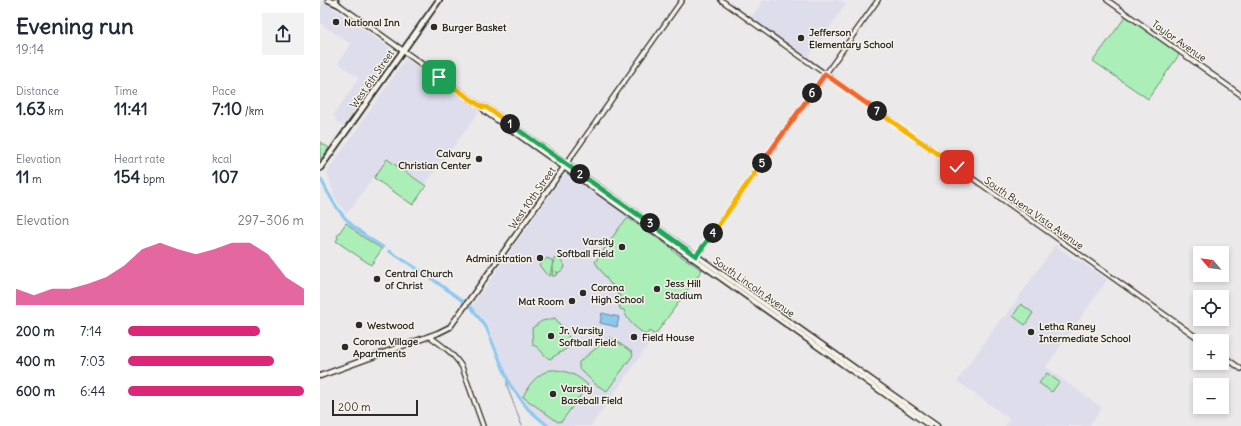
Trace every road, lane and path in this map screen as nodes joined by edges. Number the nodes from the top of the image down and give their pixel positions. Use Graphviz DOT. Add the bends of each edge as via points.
graph roads {
  1 [pos="328,0"];
  2 [pos="335,0"];
  3 [pos="439,0"];
  4 [pos="682,0"];
  5 [pos="721,0"];
  6 [pos="878,0"];
  7 [pos="1108,0"];
  8 [pos="340,5"];
  9 [pos="403,51"];
  10 [pos="825,74"];
  11 [pos="1241,95"];
  12 [pos="565,165"];
  13 [pos="321,167"];
  14 [pos="695,258"];
  15 [pos="1193,335"];
  16 [pos="429,336"];
  17 [pos="1229,360"];
  18 [pos="1241,369"];
  19 [pos="320,376"];
  20 [pos="483,426"];
  21 [pos="930,426"];
  22 [pos="937,426"];
  1 -- 8 [label="main road, South Lincoln Avenue"];
  2 -- 8 [label="main road, South Lincoln Avenue"];
  3 -- 9 [label="main road, West 6th Street"];
  4 -- 12 [label="street, West 10th Street"];
  5 -- 10 [label="street, South Buena Vista Avenue"];
  6 -- 10 [label="street"];
  7 -- 11 [label="street, Taylor Avenue"];
  8 -- 9 [label="main road, South Lincoln Avenue"];
  9 -- 12 [label="main road, South Lincoln Avenue"];
  9 -- 13 [label="main road, West 6th Street"];
  10 -- 14 [label="street"];
  10 -- 15 [label="street, South Buena Vista Avenue"];
  12 -- 14 [label="main road, South Lincoln Avenue"];
  12 -- 16 [label="main road, West 10th Street" via="450,327"];
  14 -- 21 [label="main road, South Lincoln Avenue"];
  14 -- 22 [label="main road, South Lincoln Avenue"];
  16 -- 19 [label="main road, West 10th Street"];
  16 -- 20 [label="street" via="450,352 462,367"];
  17 -- 18 [label="street"];
}
